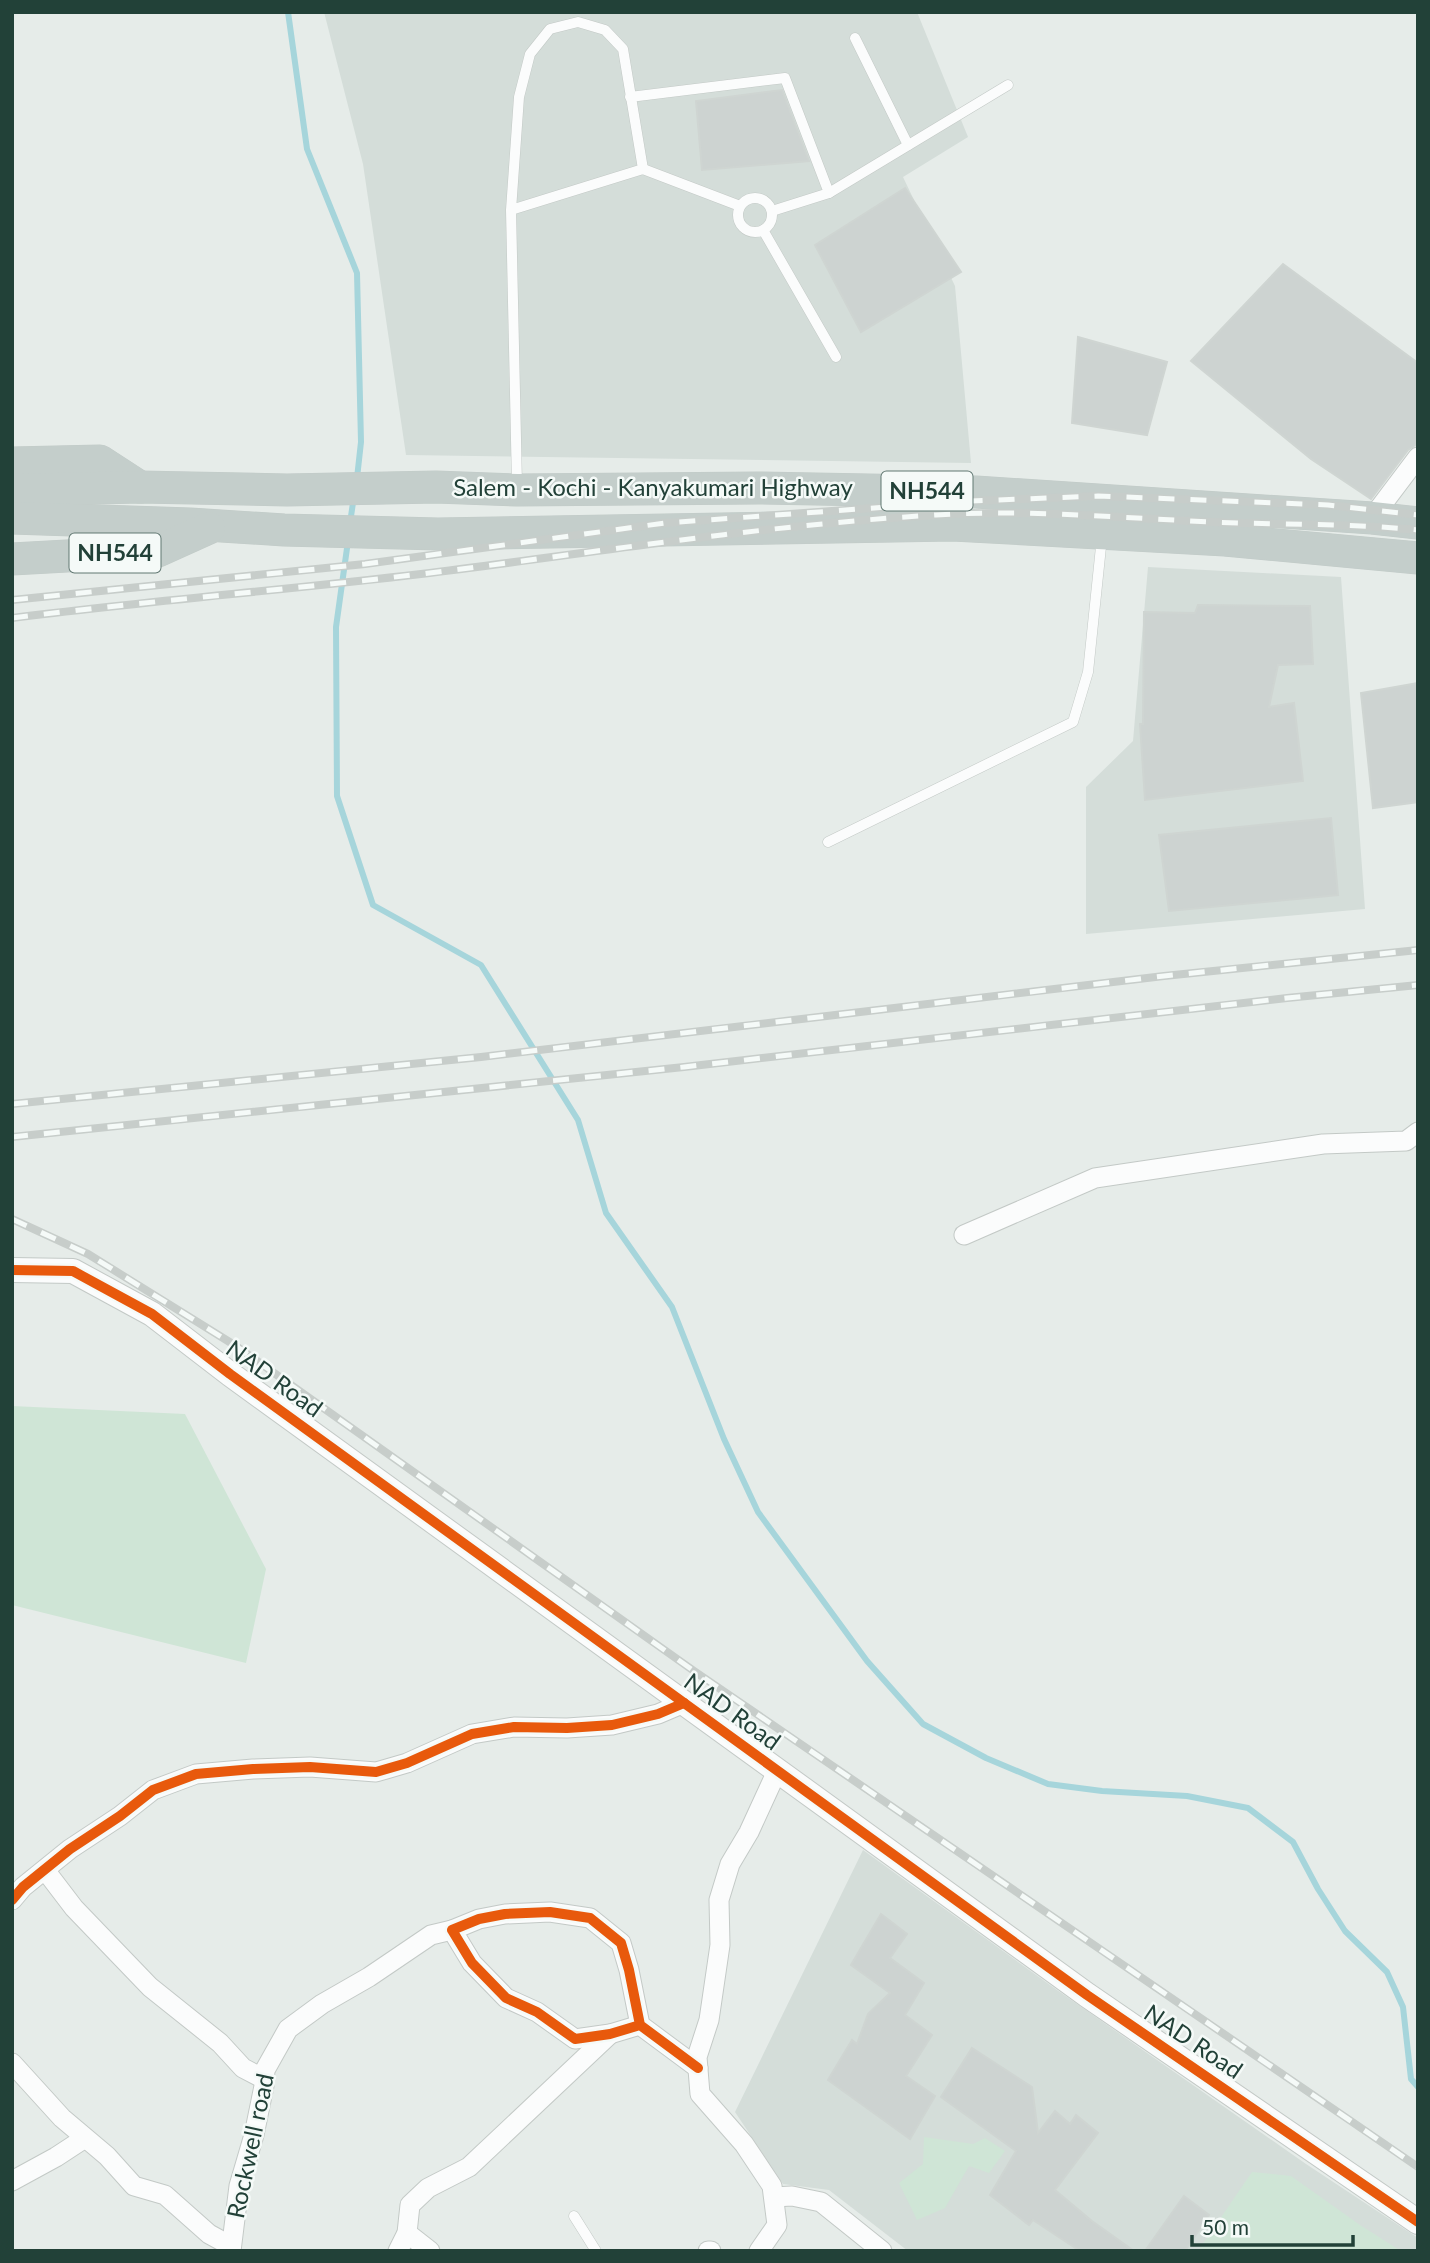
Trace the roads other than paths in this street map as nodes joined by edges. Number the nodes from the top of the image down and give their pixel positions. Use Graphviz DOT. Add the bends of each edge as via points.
graph roads {
  1 [pos="855,38"];
  2 [pos="1008,85"];
  3 [pos="630,97"];
  4 [pos="908,145"];
  5 [pos="643,169"];
  6 [pos="829,193"];
  7 [pos="740,206"];
  8 [pos="510,210"];
  9 [pos="772,211"];
  10 [pos="763,230"];
  11 [pos="836,357"];
  12 [pos="1418,457"];
  13 [pos="13,490"];
  14 [pos="517,490"];
  15 [pos="1372,519"];
  16 [pos="1418,523"];
  17 [pos="214,526"];
  18 [pos="1102,533"];
  19 [pos="1418,558"];
  20 [pos="12,559"];
  21 [pos="828,842"];
  22 [pos="1418,1132"];
  23 [pos="964,1235"];
  24 [pos="12,1270"];
  25 [pos="684,1703"];
  26 [pos="777,1771"];
  27 [pos="45,1870"];
  28 [pos="12,1900"];
  29 [pos="452,1930"];
  30 [pos="640,2025"];
  31 [pos="610,2034"];
  32 [pos="12,2063"];
  33 [pos="698,2068"];
  34 [pos="264,2080"];
  35 [pos="85,2138"];
  36 [pos="12,2181"];
  37 [pos="774,2197"];
  38 [pos="573,2216"];
  39 [pos="1418,2222"];
  40 [pos="402,2242"];
  41 [pos="231,2248"];
  42 [pos="430,2251"];
  43 [pos="596,2251"];
  44 [pos="759,2251"];
  45 [pos="883,2251"];
  1 -- 4 [label="lane"];
  2 -- 4 [label="lane"];
  3 -- 5 [label="lane"];
  3 -- 6 [label="lane" via="785,78"];
  3 -- 8 [label="lane" via="623,50 605,30 578,22 550,29 530,54 519,97"];
  4 -- 6 [label="lane"];
  5 -- 7 [label="lane"];
  5 -- 8 [label="lane"];
  6 -- 9 [label="lane"];
  7 -- 9 [label="lane" via="754,198 765,201"];
  7 -- 10 [label="lane" via="738,217 743,226"];
  8 -- 14 [label="lane"];
  9 -- 10 [label="lane"];
  10 -- 11 [label="lane"];
  12 -- 15 [label="street"];
  13 -- 14 [label="highway, Salem - Kochi - Kanyakumari Highway / NH544" via="436,486"];
  13 -- 17 [label="highway, Salem - Kochi - Kanyakumari Highway"];
  14 -- 15 [label="highway, Salem - Kochi - Kanyakumari Highway / NH544" via="976,492"];
  15 -- 16 [label="highway, Salem - Kochi - Kanyakumari Highway / NH544"];
  17 -- 18 [label="highway, Salem - Kochi - Kanyakumari Highway / NH544" via="438,534 953,525"];
  17 -- 20 [label="highway, NH544" via="158,551"];
  18 -- 19 [label="highway, Salem - Kochi - Kanyakumari Highway / NH544"];
  18 -- 21 [label="lane" via="1088,672 1073,722"];
  22 -- 23 [label="street" via="1406,1140 1323,1144 1095,1178"];
  24 -- 25 [label="street, NAD Road" via="73,1271 152,1314"];
  25 -- 26 [label="street, NAD Road"];
  25 -- 27 [label="street" via="612,1725 514,1727 472,1734 376,1772 310,1768 196,1774 153,1790"];
  26 -- 33 [label="street" via="730,1864 719,1900 720,1945"];
  26 -- 39 [label="street, NAD Road" via="1087,1995"];
  27 -- 28 [label="street"];
  27 -- 34 [label="street" via="74,1908 150,1987 220,2043 243,2068"];
  29 -- 30 [label="street, Rockwell road" via="505,1914 550,1912 590,1917 621,1942"];
  29 -- 31 [label="street" via="472,1963 506,1997 575,2039"];
  29 -- 34 [label="street, Rockwell road" via="431,1935 288,2029"];
  30 -- 31 [label="street"];
  30 -- 33 [label="street"];
  31 -- 40 [label="street" via="469,2167 428,2188 410,2205"];
  32 -- 35 [label="street"];
  33 -- 37 [label="street" via="700,2094 744,2144 772,2186"];
  34 -- 41 [label="street, Rockwell road" via="239,2186"];
  35 -- 36 [label="street"];
  35 -- 41 [label="street" via="134,2186 165,2194"];
  37 -- 44 [label="street" via="777,2225"];
  37 -- 45 [label="street" via="821,2202"];
  38 -- 43 [label="lane"];
  40 -- 42 [label="street"];
}
